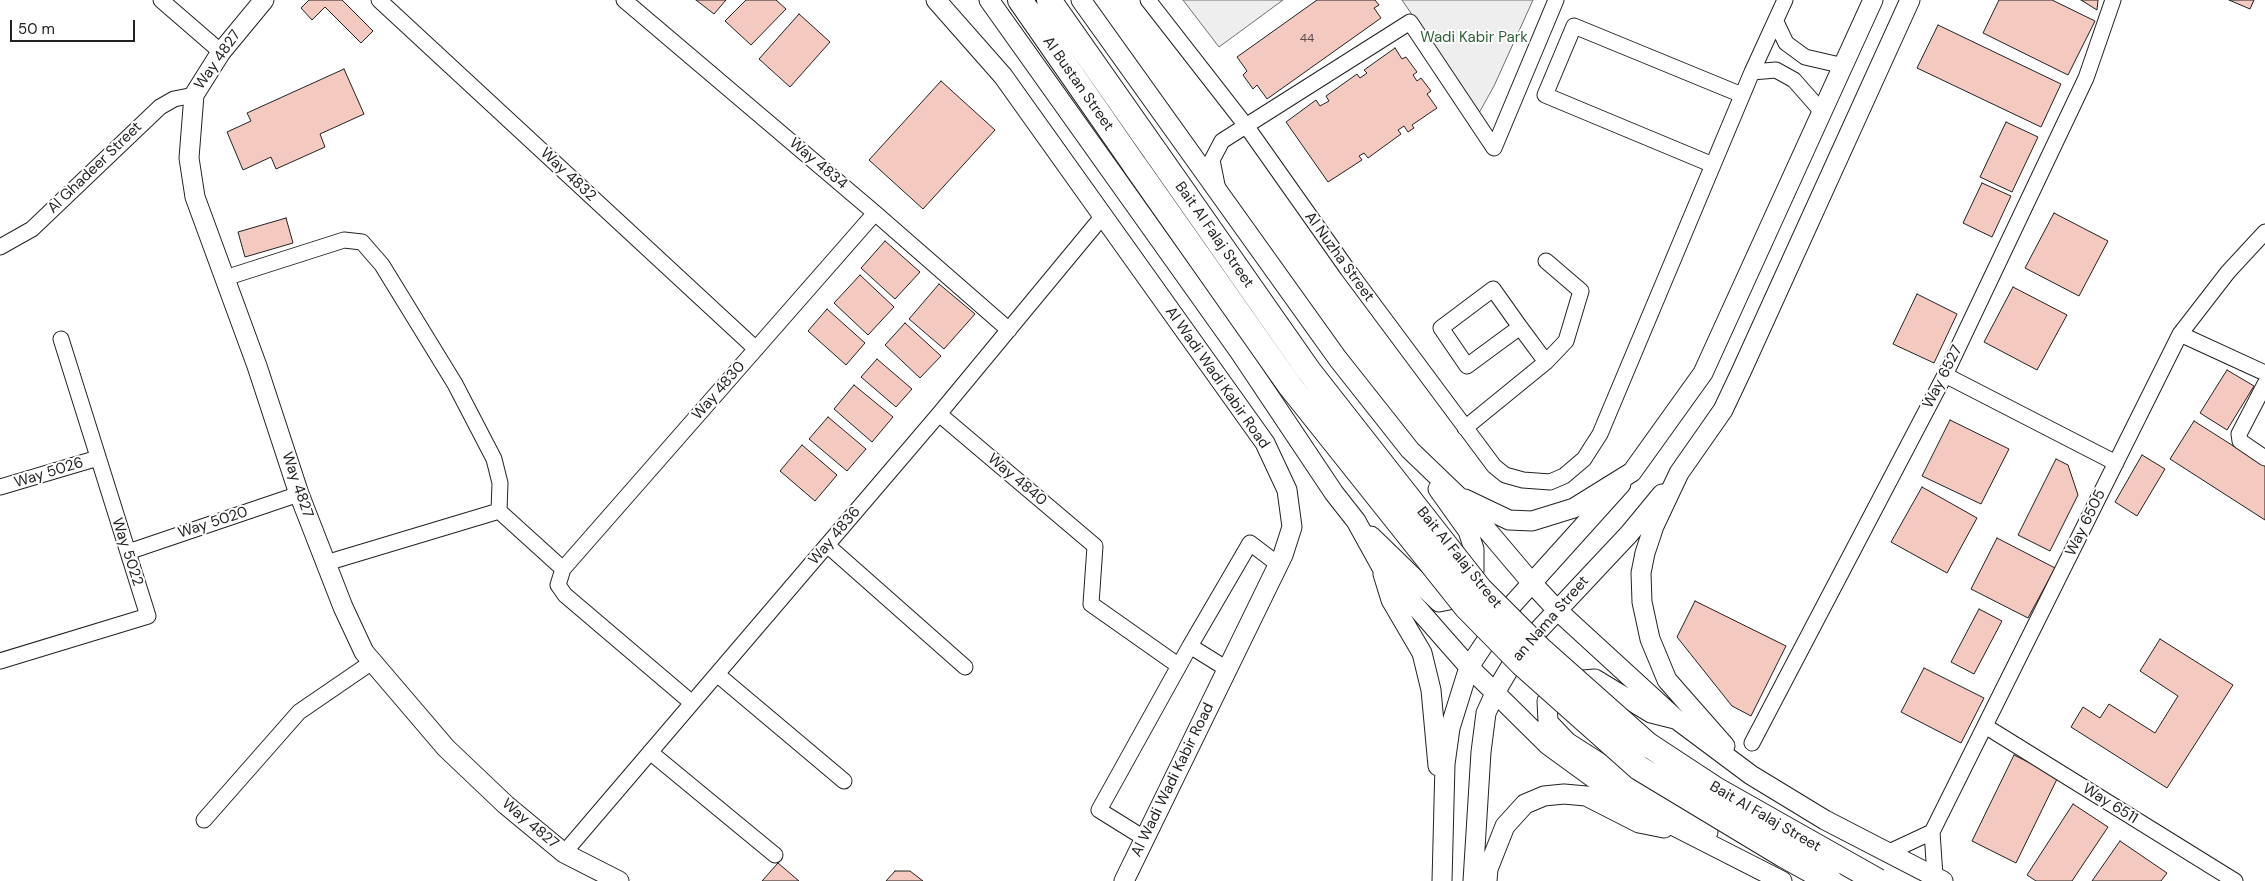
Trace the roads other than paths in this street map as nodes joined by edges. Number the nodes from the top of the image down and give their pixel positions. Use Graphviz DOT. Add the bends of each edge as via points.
graph roads {
  1 [pos="161,0"];
  2 [pos="264,0"];
  3 [pos="379,0"];
  4 [pos="624,0"];
  5 [pos="936,0"];
  6 [pos="989,0"];
  7 [pos="1020,0"];
  8 [pos="1049,0"];
  9 [pos="1081,0"];
  10 [pos="1148,0"];
  11 [pos="1556,0"];
  12 [pos="1785,0"];
  13 [pos="1873,0"];
  14 [pos="1910,0"];
  15 [pos="2113,0"];
  16 [pos="1776,22"];
  17 [pos="221,52"];
  18 [pos="1844,66"];
  19 [pos="1752,72"];
  20 [pos="194,95"];
  21 [pos="1742,95"];
  22 [pos="1823,113"];
  23 [pos="1247,127"];
  24 [pos="1157,154"];
  25 [pos="1713,165"];
  26 [pos="1136,167"];
  27 [pos="1218,193"];
  28 [pos="876,213"];
  29 [pos="1102,217"];
  30 [pos="2265,232"];
  31 [pos="0,247"];
  32 [pos="1546,261"];
  33 [pos="225,278"];
  34 [pos="1520,327"];
  35 [pos="1009,330"];
  36 [pos="2180,334"];
  37 [pos="61,339"];
  38 [pos="756,349"];
  39 [pos="1546,362"];
  40 [pos="2265,373"];
  41 [pos="1945,375"];
  42 [pos="2265,384"];
  43 [pos="939,414"];
  44 [pos="1465,428"];
  45 [pos="1410,450"];
  46 [pos="98,458"];
  47 [pos="2265,458"];
  48 [pos="2116,462"];
  49 [pos="1632,472"];
  50 [pos="1679,473"];
  51 [pos="0,487"];
  52 [pos="299,494"];
  53 [pos="1459,496"];
  54 [pos="499,511"];
  55 [pos="1356,521"];
  56 [pos="827,545"];
  57 [pos="128,552"];
  58 [pos="326,563"];
  59 [pos="1279,564"];
  60 [pos="1382,568"];
  61 [pos="563,569"];
  62 [pos="1531,582"];
  63 [pos="1557,610"];
  64 [pos="1190,646"];
  65 [pos="0,661"];
  66 [pos="372,662"];
  67 [pos="1179,666"];
  68 [pos="965,667"];
  69 [pos="1469,668"];
  70 [pos="1227,669"];
  71 [pos="718,675"];
  72 [pos="1496,691"];
  73 [pos="692,703"];
  74 [pos="1676,719"];
  75 [pos="1985,726"];
  76 [pos="1752,744"];
  77 [pos="650,752"];
  78 [pos="1751,775"];
  79 [pos="844,781"];
  80 [pos="1443,804"];
  81 [pos="204,820"];
  82 [pos="1683,831"];
  83 [pos="1932,832"];
  84 [pos="1144,838"];
  85 [pos="564,853"];
  86 [pos="1887,853"];
  87 [pos="775,855"];
  88 [pos="1744,861"];
  89 [pos="612,879"];
  90 [pos="1939,879"];
  91 [pos="1124,881"];
  92 [pos="1442,881"];
  93 [pos="1473,881"];
  94 [pos="1486,881"];
  95 [pos="1782,881"];
  96 [pos="1830,881"];
  97 [pos="1878,881"];
  98 [pos="2235,881"];
  1 -- 17 [label="street"];
  2 -- 17 [label="street, Way 4827"];
  3 -- 38 [label="street, Way 4832"];
  4 -- 28 [label="street, Way 4834"];
  5 -- 29 [label="street, Al Wadi Wadi Kabir Road" via="1003,76"];
  6 -- 55 [label="street"];
  7 -- 26 [label="main road, Al Bustan Street"];
  8 -- 24 [label="main road, Al Bustan Street"];
  9 -- 27 [label="street"];
  10 -- 23 [label="street, Al Nuzha Street"];
  11 -- 23 [label="street" via="1494,148 1410,22"];
  12 -- 16 [label="street"];
  13 -- 18 [label="street"];
  14 -- 50 [label="street" via="1730,394 1718,418"];
  15 -- 41 [label="street, Way 6527" via="2086,78"];
  16 -- 18 [label="street" via="1786,43 1805,57"];
  16 -- 19 [label="street"];
  17 -- 20 [label="street, Way 4827"];
  18 -- 22 [label="street"];
  19 -- 21 [label="street"];
  19 -- 22 [label="street" via="1776,70 1794,80"];
  20 -- 31 [label="street, Al Ghadeer Street" via="174,99 160,107 32,229"];
  20 -- 33 [label="street, Way 4827" via="190,158 195,197"];
  21 -- 25 [label="street"];
  21 -- 25 [label="street" via="1574,26 1545,95"];
  22 -- 49 [label="street" via="1703,373"];
  23 -- 27 [label="street" via="1222,141 1212,160"];
  23 -- 44 [label="street, Al Nuzha Street"];
  24 -- 97 [label="main road, Bait Al Falaj Street, bridge" via="1309,371 1480,589 1533,643 1647,744 1717,790"];
  25 -- 44 [label="street, Al Nuzha Street" via="1600,434 1584,459 1564,476 1550,482 1523,480 1505,475 1494,466"];
  26 -- 96 [label="main road, Bait Al Falaj Street, bridge" via="1290,386 1466,607 1522,664 1639,768"];
  27 -- 45 [label="street" via="1338,359"];
  28 -- 35 [label="street, Way 4834"];
  28 -- 38 [label="street, Way 4830"];
  29 -- 35 [label="street, Way 4836"];
  29 -- 59 [label="street, Al Wadi Wadi Kabir Road" via="1265,443 1287,490 1292,527"];
  30 -- 36 [label="street, Way 6505" via="2228,272"];
  32 -- 39 [label="street" via="1581,291 1566,342"];
  33 -- 52 [label="street, Way 4827"];
  33 -- 54 [label="street" via="344,240 362,242 382,265 455,384 494,459 500,483"];
  34 -- 34 [label="street" via="1493,289 1442,328 1468,366"];
  34 -- 39 [label="street"];
  35 -- 43 [label="street, Way 4836"];
  36 -- 40 [label="street"];
  36 -- 48 [label="street, Way 6505"];
  37 -- 46 [label="street, Way 5022"];
  38 -- 61 [label="street, Way 4830"];
  39 -- 44 [label="street"];
  41 -- 48 [label="street"];
  41 -- 76 [label="street, Way 6527"];
  42 -- 47 [label="street" via="2239,434 2240,441"];
  43 -- 56 [label="street, Way 4836"];
  43 -- 67 [label="street, Way 4840" via="1095,546 1091,604"];
  45 -- 53 [label="street"];
  45 -- 55 [label="street" via="1468,531 1474,549 1474,571 1466,587 1450,600 1439,602"];
  46 -- 51 [label="street, Way 5026"];
  46 -- 57 [label="street, Way 5022"];
  48 -- 75 [label="street, Way 6505"];
  49 -- 53 [label="street" via="1574,508 1532,521 1509,520"];
  49 -- 62 [label="street"];
  50 -- 63 [label="street, an Nama Street" via="1629,534"];
  50 -- 78 [label="street" via="1654,526 1644,560 1642,602 1650,639 1667,680"];
  52 -- 57 [label="street, Way 5020"];
  52 -- 58 [label="street, Way 4827"];
  53 -- 62 [label="street"];
  54 -- 58 [label="street"];
  54 -- 61 [label="street"];
  55 -- 60 [label="street"];
  56 -- 68 [label="street"];
  56 -- 71 [label="street, Way 4836"];
  57 -- 65 [label="street, Way 5022" via="148,616"];
  58 -- 66 [label="street, Way 4827" via="343,607"];
  59 -- 64 [label="street" via="1250,544"];
  59 -- 70 [label="street, Al Wadi Wadi Kabir Road"];
  60 -- 69 [label="street"];
  60 -- 80 [label="street" via="1390,600 1422,653 1431,690"];
  61 -- 73 [label="street" via="558,585 565,595"];
  62 -- 63 [label="street"];
  62 -- 69 [label="street" via="1504,614"];
  63 -- 72 [label="street, an Nama Street" via="1521,649"];
  63 -- 74 [label="street"];
  64 -- 67 [label="street"];
  64 -- 70 [label="street"];
  66 -- 81 [label="street" via="299,712"];
  66 -- 85 [label="street, Way 4827" via="446,748 506,805"];
  67 -- 84 [label="street" via="1099,810"];
  69 -- 72 [label="street"];
  69 -- 80 [label="street" via="1450,728"];
  70 -- 84 [label="street, Al Wadi Wadi Kabir Road"];
  71 -- 73 [label="street, Way 4836"];
  71 -- 79 [label="street"];
  72 -- 82 [label="street" via="1548,745 1625,801"];
  72 -- 93 [label="street, an Nama Street" via="1486,712 1480,752"];
  73 -- 77 [label="street, Way 4836"];
  74 -- 78 [label="street"];
  74 -- 88 [label="street" via="1651,713 1596,679 1571,681 1547,700 1548,722 1567,742 1704,829"];
  75 -- 83 [label="street, Way 6505"];
  75 -- 98 [label="street, Way 6511"];
  77 -- 85 [label="street, Way 4836"];
  77 -- 87 [label="street"];
  78 -- 86 [label="street"];
  80 -- 92 [label="street"];
  82 -- 88 [label="street"];
  82 -- 94 [label="street" via="1639,823 1586,796 1544,796 1525,804 1505,826"];
  83 -- 86 [label="street"];
  83 -- 90 [label="street, Way 6505"];
  84 -- 91 [label="street, Al Wadi Wadi Kabir Road"];
  85 -- 89 [label="street, Way 4827"];
  86 -- 90 [label="street"];
  88 -- 95 [label="street"];
}
